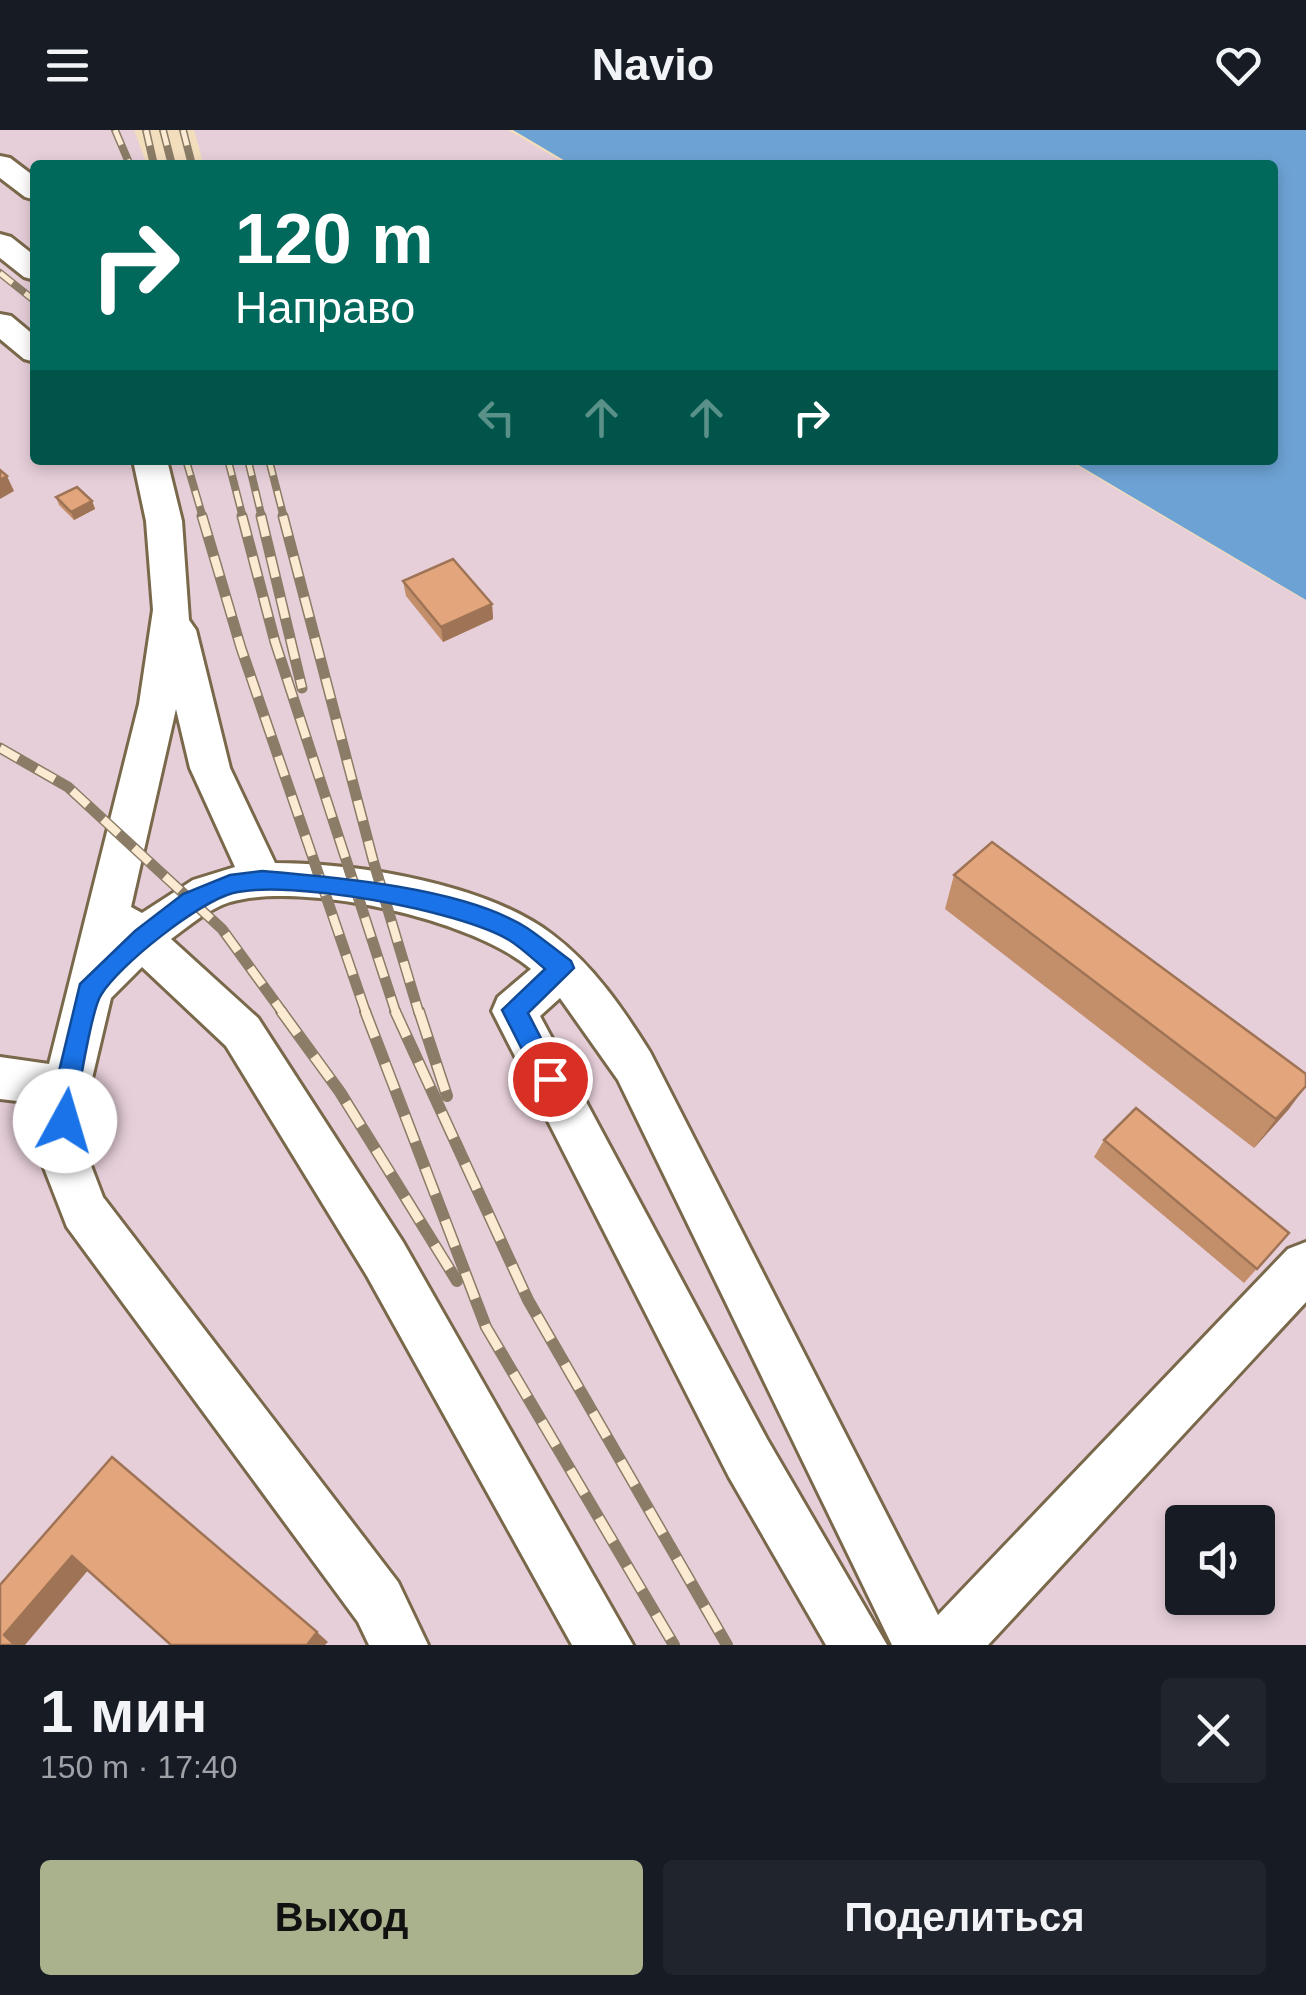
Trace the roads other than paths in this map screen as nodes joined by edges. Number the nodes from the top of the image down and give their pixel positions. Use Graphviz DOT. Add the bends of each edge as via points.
graph roads {
  1 [pos="0,164"];
  2 [pos="30,187"];
  3 [pos="0,243"];
  4 [pos="30,266"];
  5 [pos="0,323"];
  6 [pos="30,348"];
  7 [pos="151,465"];
  8 [pos="172,610"];
  9 [pos="262,880"];
  10 [pos="125,924"];
  11 [pos="562,968"];
  12 [pos="0,1078"];
  13 [pos="67,1088"];
  14 [pos="1306,1266"];
  15 [pos="399,1645"];
  16 [pos="604,1645"];
  17 [pos="858,1645"];
  18 [pos="922,1645"];
  19 [pos="949,1645"];
  1 -- 2 [label="lane"];
  3 -- 4 [label="lane"];
  5 -- 6 [label="lane"];
  7 -- 8 [label="lane"];
  8 -- 9 [label="lane" via="210,768"];
  8 -- 10 [label="lane"];
  9 -- 10 [label="lane" via="230,884"];
  9 -- 11 [label="lane" via="356,888 458,910 516,933"];
  10 -- 13 [label="lane" via="89,991"];
  10 -- 16 [label="lane" via="242,1032 384,1258"];
  11 -- 17 [label="lane" via="514,1010 748,1458"];
  11 -- 18 [label="lane" via="598,1008 634,1066"];
  12 -- 13 [label="lane"];
  13 -- 15 [label="lane" via="63,1154 84,1211 378,1602"];
  14 -- 19 [label="lane"];
}
